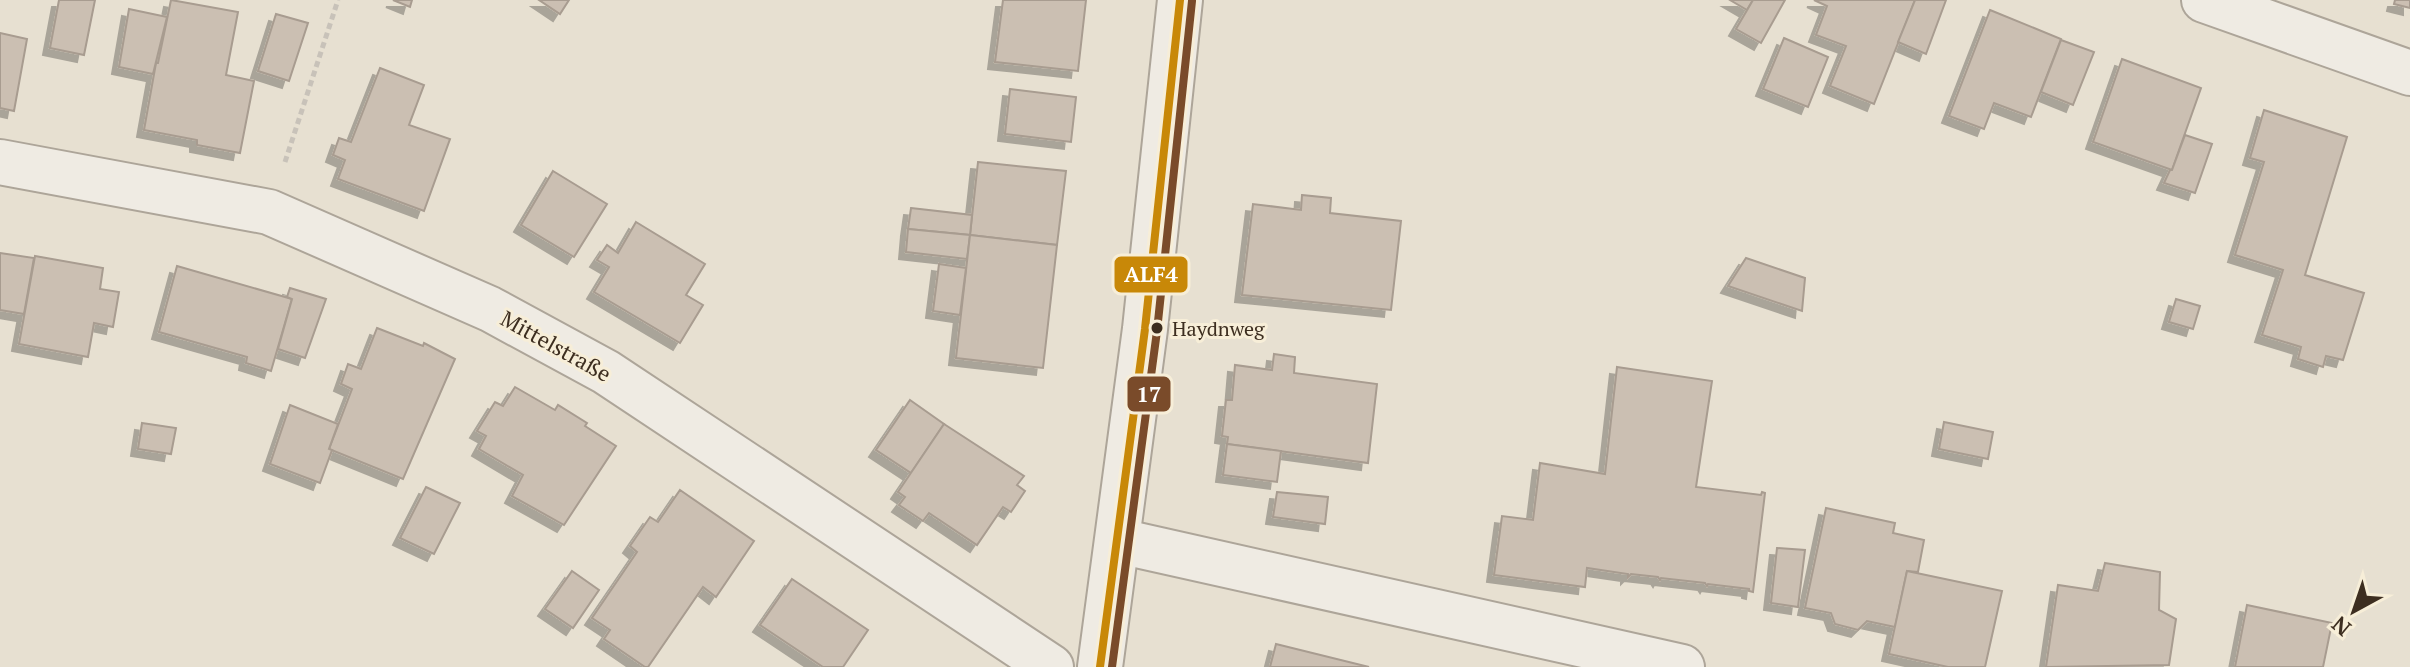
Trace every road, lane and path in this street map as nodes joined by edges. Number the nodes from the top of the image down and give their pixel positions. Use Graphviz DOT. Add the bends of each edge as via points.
graph roads {
  1 [pos="338,0"];
  2 [pos="1180,0"];
  3 [pos="2204,0"];
  4 [pos="2410,73"];
  5 [pos="0,162"];
  6 [pos="269,212"];
  7 [pos="1119,541"];
  8 [pos="1051,667"];
  9 [pos="1100,667"];
  10 [pos="1682,667"];
  1 -- 6 [label="path"];
  2 -- 7 [label="street"];
  3 -- 4 [label="street"];
  5 -- 6 [label="street, Mittelstraße"];
  6 -- 8 [label="street, Mittelstraße" via="490,309 606,372"];
  7 -- 9 [label="street"];
  7 -- 10 [label="street"];
}
